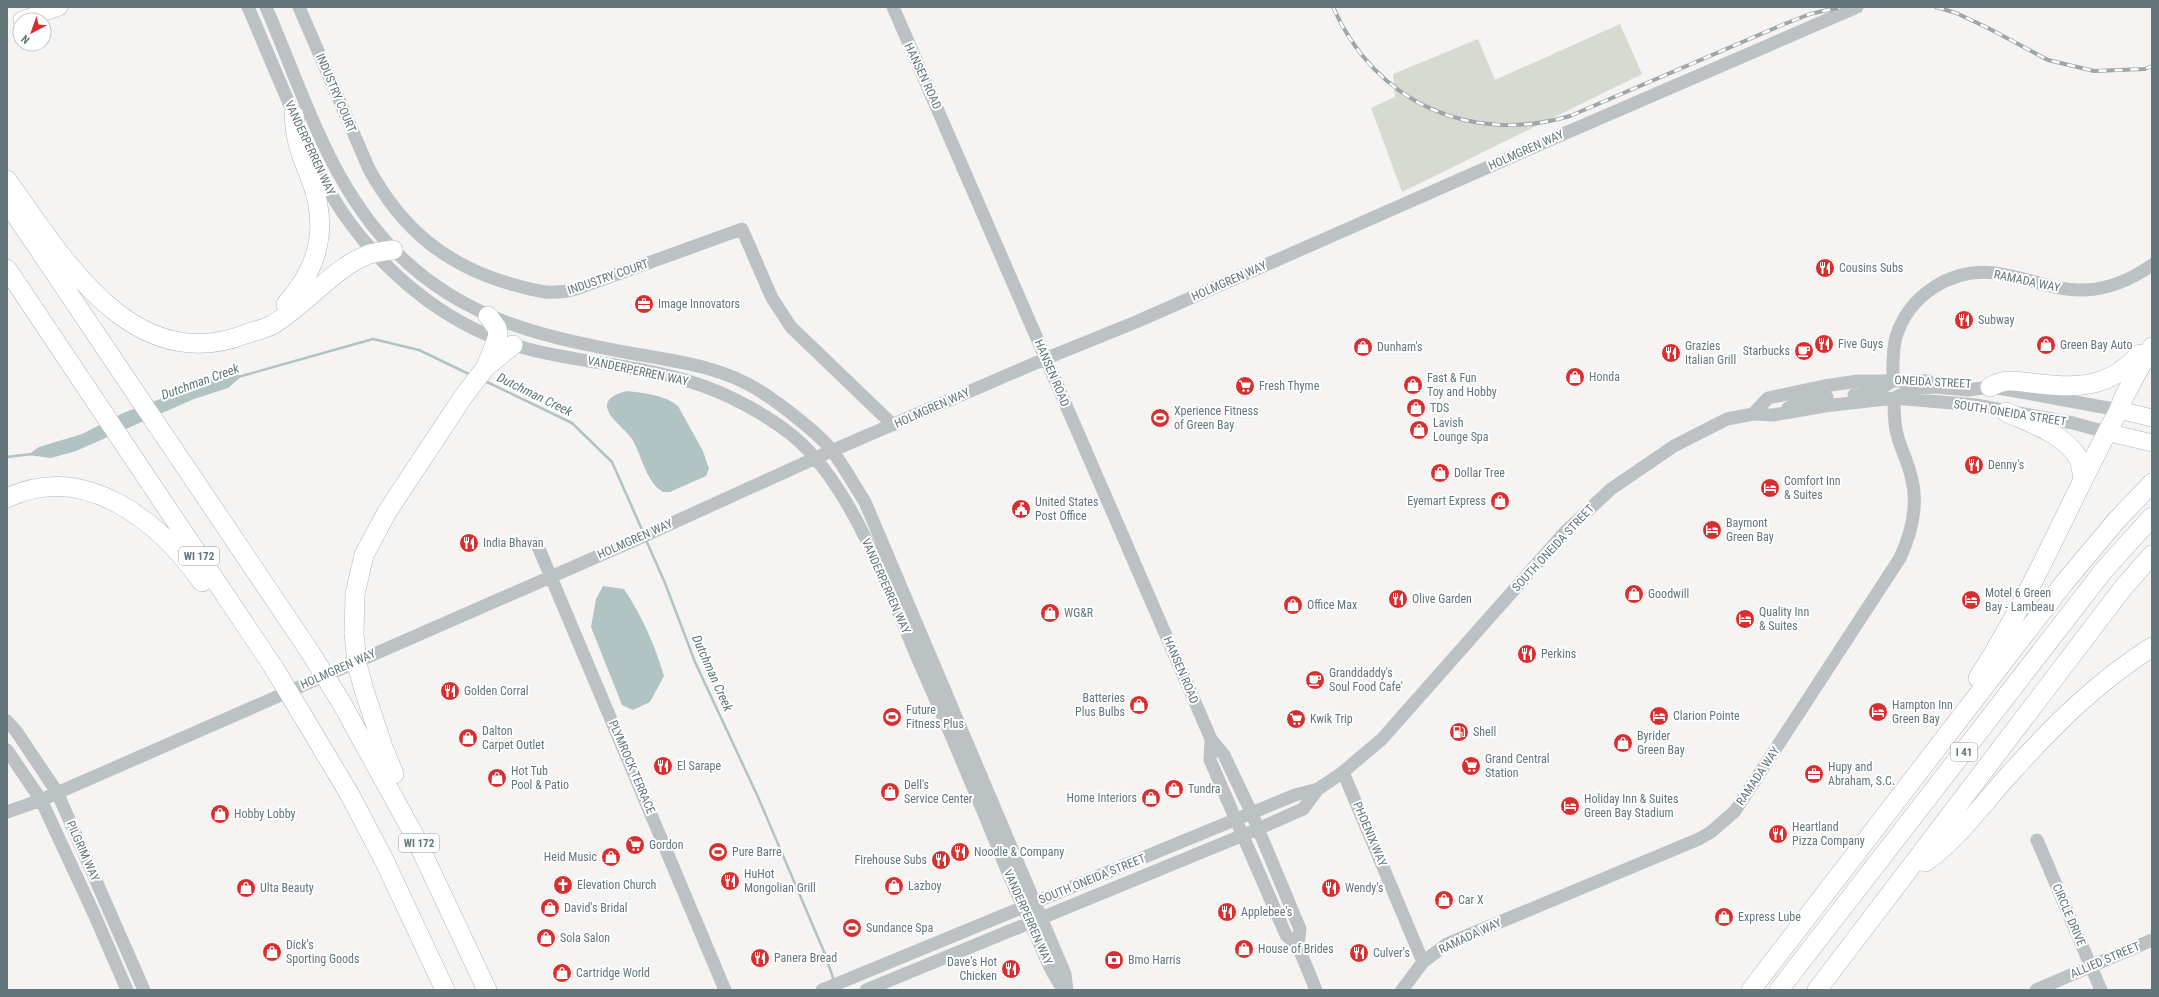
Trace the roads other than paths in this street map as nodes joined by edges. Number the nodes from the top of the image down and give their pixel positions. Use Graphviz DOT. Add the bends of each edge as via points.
graph roads {
  1 [pos="58,7"];
  2 [pos="248,7"];
  3 [pos="266,7"];
  4 [pos="299,7"];
  5 [pos="893,7"];
  6 [pos="1857,7"];
  7 [pos="44,12"];
  8 [pos="294,115"];
  9 [pos="7,180"];
  10 [pos="7,202"];
  11 [pos="393,250"];
  12 [pos="374,253"];
  13 [pos="2152,265"];
  14 [pos="7,269"];
  15 [pos="488,316"];
  16 [pos="257,330"];
  17 [pos="505,342"];
  18 [pos="2152,342"];
  19 [pos="2152,347"];
  20 [pos="1047,358"];
  21 [pos="1893,380"];
  22 [pos="1990,387"];
  23 [pos="1894,398"];
  24 [pos="2119,410"];
  25 [pos="2006,412"];
  26 [pos="1753,414"];
  27 [pos="1773,415"];
  28 [pos="2152,418"];
  29 [pos="894,425"];
  30 [pos="2106,432"];
  31 [pos="2152,443"];
  32 [pos="832,451"];
  33 [pos="815,458"];
  34 [pos="2083,477"];
  35 [pos="2152,483"];
  36 [pos="7,498"];
  37 [pos="2152,517"];
  38 [pos="537,544"];
  39 [pos="2152,555"];
  40 [pos="552,576"];
  41 [pos="2152,647"];
  42 [pos="270,670"];
  43 [pos="7,721"];
  44 [pos="1211,739"];
  45 [pos="7,750"];
  46 [pos="1343,772"];
  47 [pos="1318,789"];
  48 [pos="57,792"];
  49 [pos="41,800"];
  50 [pos="7,812"];
  51 [pos="1252,814"];
  52 [pos="1883,817"];
  53 [pos="1237,820"];
  54 [pos="1258,829"];
  55 [pos="413,833"];
  56 [pos="1243,835"];
  57 [pos="2036,840"];
  58 [pos="1905,876"];
  59 [pos="1029,905"];
  60 [pos="1035,920"];
  61 [pos="2152,940"];
  62 [pos="1298,946"];
  63 [pos="1423,962"];
  64 [pos="2091,966"];
  65 [pos="824,989"];
  66 [pos="127,990"];
  67 [pos="144,990"];
  68 [pos="445,990"];
  69 [pos="487,990"];
  70 [pos="725,990"];
  71 [pos="866,990"];
  72 [pos="1066,990"];
  73 [pos="1316,990"];
  74 [pos="1402,990"];
  75 [pos="1751,990"];
  76 [pos="1779,990"];
  77 [pos="1817,990"];
  78 [pos="2036,990"];
  79 [pos="2101,990"];
  1 -- 7 [label="main road"];
  2 -- 8 [label="street, VANDERPERREN WAY"];
  3 -- 11 [label="street, VANDERPERREN WAY" via="324,148 341,180"];
  4 -- 29 [label="street, INDUSTRY COURT" via="369,169 382,192 410,227 445,256 485,276 557,294 742,229 772,298 788,322"];
  5 -- 20 [label="street, HANSEN ROAD"];
  6 -- 20 [label="street, HOLMGREN WAY" via="1136,322"];
  8 -- 12 [label="street, VANDERPERREN WAY" via="326,187 346,218"];
  8 -- 16 [label="highway" via="297,140 318,201 319,238 316,255 302,287"];
  9 -- 16 [label="highway" via="63,258 91,290 126,320 163,338 193,344 211,344 234,339"];
  10 -- 55 [label="highway, WI 172, bridge" via="310,652 341,702"];
  11 -- 12 [label="highway"];
  11 -- 15 [label="street, VANDERPERREN WAY" via="448,294"];
  12 -- 16 [label="highway" via="349,265 277,321"];
  12 -- 17 [label="street, VANDERPERREN WAY" via="401,280 433,305"];
  13 -- 21 [label="street, RAMADA WAY" via="2115,285 2086,290 2055,288 1995,273 1967,274 1947,280 1917,301 1901,324 1893,353"];
  14 -- 42 [label="highway, WI 172" via="98,404"];
  15 -- 17 [label="highway"];
  15 -- 32 [label="street, VANDERPERREN WAY" via="520,328 591,345 698,365 726,375 759,390"];
  17 -- 33 [label="street, VANDERPERREN WAY" via="694,382 734,400 776,425 794,437"];
  17 -- 55 [label="highway, bridge" via="463,397 387,512 364,555 355,594 354,632 364,690 383,747 401,789"];
  18 -- 22 [label="highway" via="2131,365 2096,384 2053,385 2003,380"];
  19 -- 24 [label="highway" via="2135,375"];
  20 -- 29 [label="street, HOLMGREN WAY"];
  20 -- 44 [label="street, HANSEN ROAD"];
  21 -- 22 [label="street, ONEIDA STREET" via="1925,380"];
  21 -- 26 [label="street, ONEIDA STREET" via="1856,381 1768,398"];
  21 -- 27 [label="street" via="1888,385 1866,393 1805,400"];
  22 -- 23 [label="street" via="1968,390 1915,388"];
  22 -- 24 [label="street, ONEIDA STREET"];
  23 -- 25 [label="street, SOUTH ONEIDA STREET" via="1976,405"];
  23 -- 27 [label="street, SOUTH ONEIDA STREET"];
  23 -- 63 [label="street, RAMADA WAY" via="1895,424 1912,478 1914,495 1914,513 1907,544 1897,564 1735,811 1711,832 1697,840 1460,938"];
  24 -- 28 [label="main road"];
  24 -- 30 [label="highway"];
  25 -- 30 [label="street, SOUTH ONEIDA STREET" via="2073,423"];
  25 -- 34 [label="highway" via="2053,434 2078,457"];
  26 -- 27 [label="street, SOUTH ONEIDA STREET"];
  26 -- 46 [label="street, SOUTH ONEIDA STREET" via="1727,419 1674,446 1611,489 1565,532 1382,739"];
  29 -- 32 [label="street, HOLMGREN WAY"];
  30 -- 31 [label="main road"];
  30 -- 34 [label="highway"];
  32 -- 33 [label="street, HOLMGREN WAY"];
  32 -- 59 [label="street, VANDERPERREN WAY" via="865,502"];
  33 -- 40 [label="street, HOLMGREN WAY"];
  33 -- 59 [label="street, VANDERPERREN WAY" via="842,495 861,529"];
  34 -- 52 [label="highway" via="2050,550 2011,623 1953,716 1890,801"];
  35 -- 52 [label="highway" via="2116,521 2064,584"];
  36 -- 42 [label="highway" via="28,490 61,486 96,492 132,511 153,528 188,564"];
  37 -- 76 [label="highway, I 41" via="2104,570"];
  38 -- 40 [label="street, PLYMROCK TERRACE"];
  39 -- 58 [label="highway, I 41" via="2123,588"];
  40 -- 48 [label="street, HOLMGREN WAY"];
  40 -- 70 [label="street, PLYMROCK TERRACE"];
  41 -- 58 [label="highway" via="2103,681 2067,713 1946,844"];
  42 -- 68 [label="highway, WI 172, bridge" via="302,715 350,795 385,862"];
  43 -- 48 [label="street, PILGRIM WAY"];
  44 -- 51 [label="street, HANSEN ROAD" via="1224,755"];
  44 -- 53 [label="street, HANSEN ROAD" via="1210,760"];
  45 -- 49 [label="street, PILGRIM WAY"];
  46 -- 47 [label="street, SOUTH ONEIDA STREET"];
  46 -- 63 [label="street, PHOENIX WAY"];
  47 -- 51 [label="street, SOUTH ONEIDA STREET" via="1296,795"];
  47 -- 54 [label="street, SOUTH ONEIDA STREET" via="1303,809"];
  48 -- 49 [label="street, HOLMGREN WAY"];
  48 -- 67 [label="street, PILGRIM WAY"];
  49 -- 50 [label="street, HOLMGREN WAY"];
  49 -- 66 [label="street, PILGRIM WAY"];
  51 -- 53 [label="street, SOUTH ONEIDA STREET"];
  51 -- 54 [label="street, HANSEN ROAD"];
  52 -- 75 [label="highway"];
  53 -- 56 [label="street, HANSEN ROAD"];
  53 -- 59 [label="street, SOUTH ONEIDA STREET"];
  54 -- 56 [label="street, SOUTH ONEIDA STREET"];
  54 -- 62 [label="street, HANSEN ROAD" via="1300,929"];
  55 -- 69 [label="highway, WI 172"];
  56 -- 60 [label="street, SOUTH ONEIDA STREET"];
  56 -- 62 [label="street, HANSEN ROAD" via="1286,935"];
  57 -- 64 [label="street, CIRCLE DRIVE"];
  58 -- 77 [label="highway, I 41"];
  59 -- 60 [label="street, VANDERPERREN WAY"];
  59 -- 65 [label="street, SOUTH ONEIDA STREET"];
  60 -- 71 [label="street, SOUTH ONEIDA STREET"];
  60 -- 72 [label="street, VANDERPERREN WAY" via="1065,974"];
  61 -- 64 [label="street, ALLIED STREET"];
  62 -- 73 [label="street, HANSEN ROAD"];
  63 -- 74 [label="street, RAMADA WAY"];
  64 -- 78 [label="street, ALLIED STREET"];
  64 -- 79 [label="street, CIRCLE DRIVE"];
}
